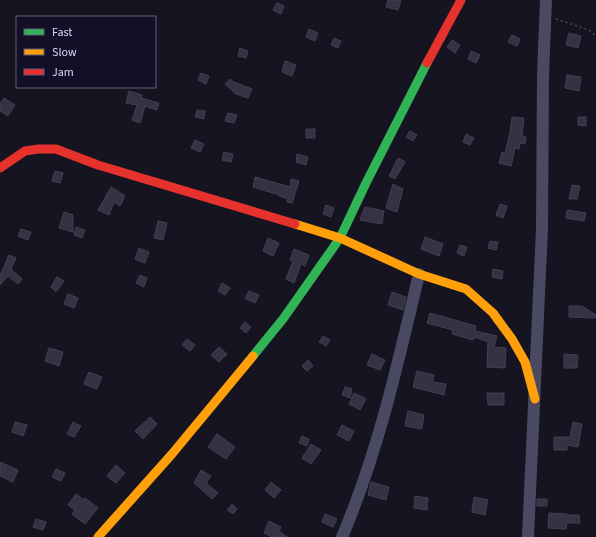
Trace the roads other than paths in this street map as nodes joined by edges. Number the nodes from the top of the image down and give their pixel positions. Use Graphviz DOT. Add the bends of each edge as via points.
graph roads {
  1 [pos="461,0"];
  2 [pos="546,0"];
  3 [pos="0,168"];
  4 [pos="340,238"];
  5 [pos="419,274"];
  6 [pos="535,399"];
  7 [pos="98,537"];
  8 [pos="342,537"];
  9 [pos="528,537"];
  1 -- 4 [label="street"];
  2 -- 6 [label="street" via="542,228"];
  3 -- 4 [label="street" via="25,151 56,149 98,165"];
  4 -- 5 [label="street"];
  4 -- 7 [label="street" via="283,319 172,454"];
  5 -- 6 [label="street" via="466,289 493,313 512,339 524,362"];
  5 -- 8 [label="street" via="394,384"];
  6 -- 9 [label="street"];
}
